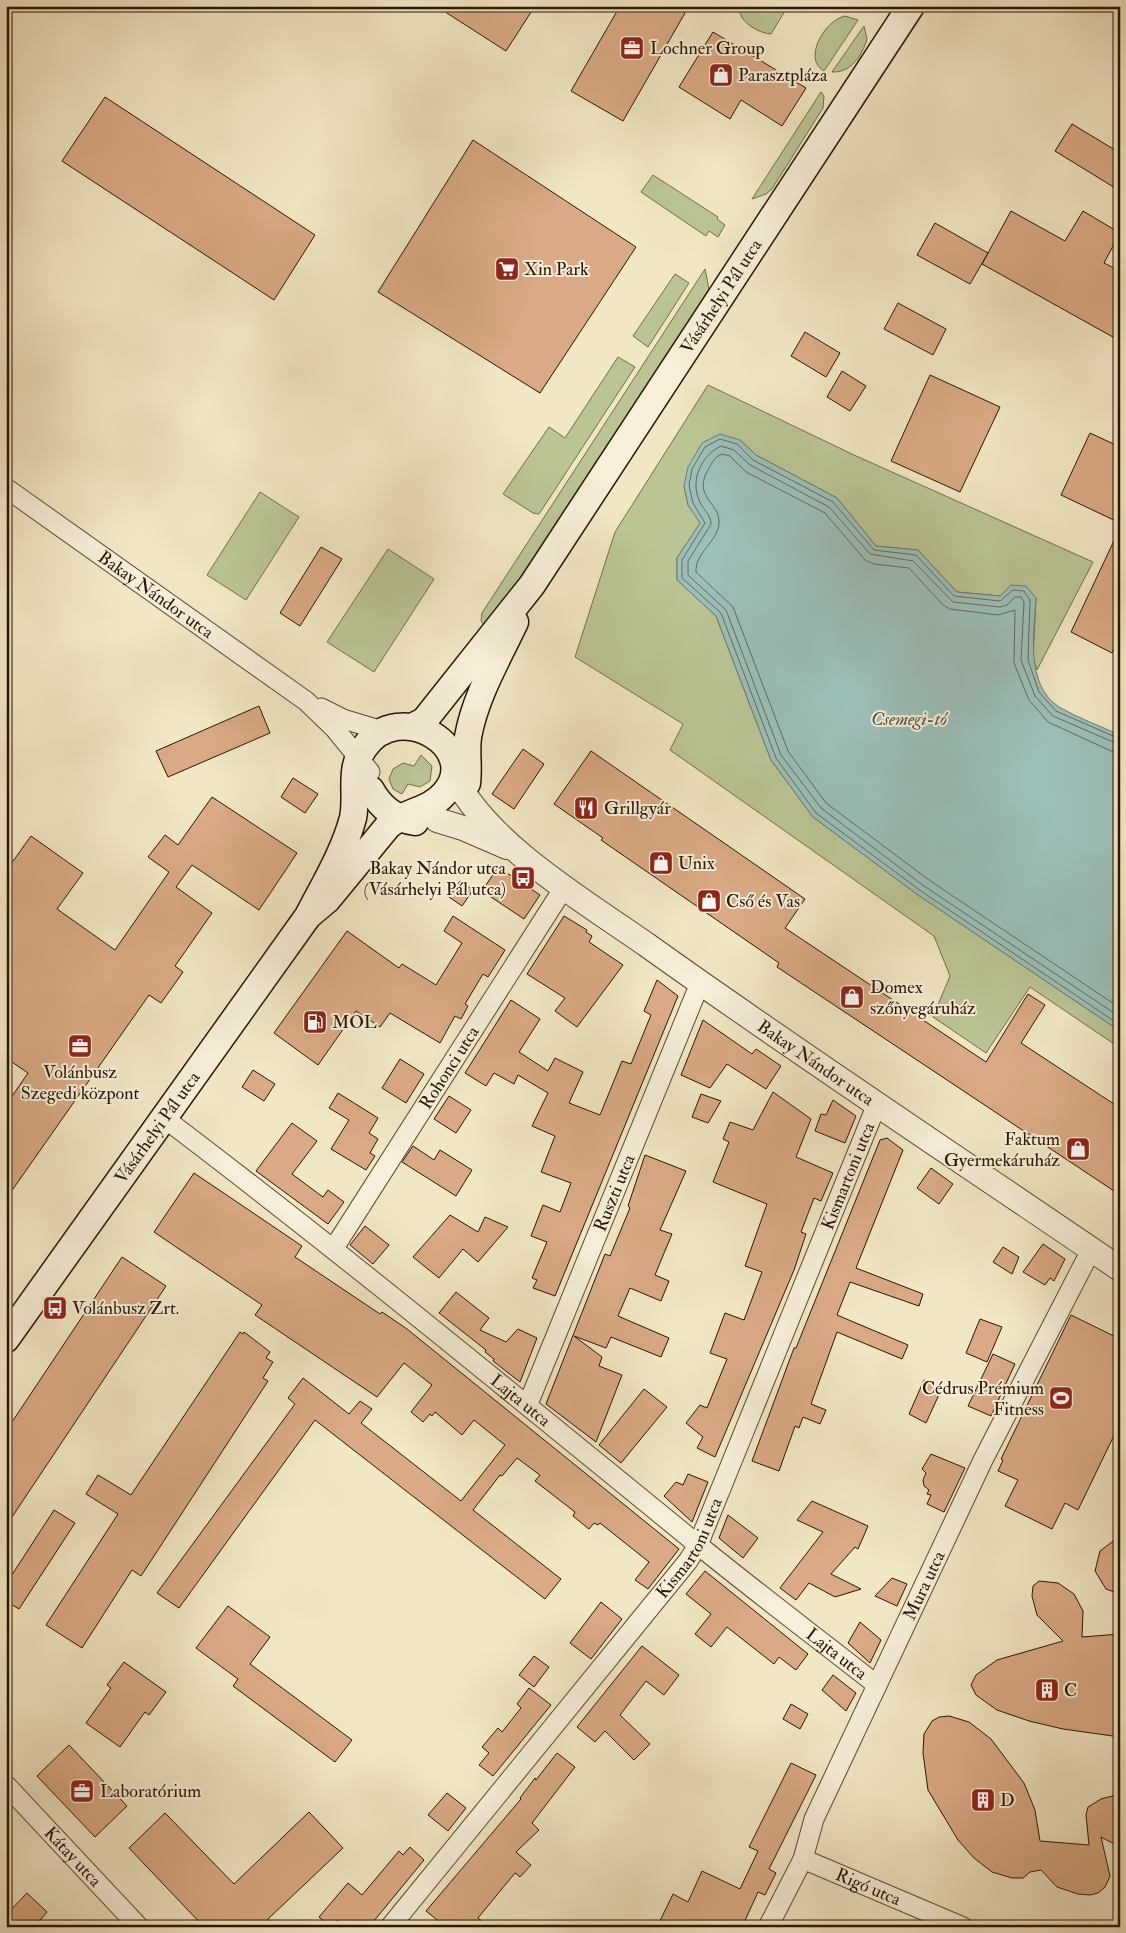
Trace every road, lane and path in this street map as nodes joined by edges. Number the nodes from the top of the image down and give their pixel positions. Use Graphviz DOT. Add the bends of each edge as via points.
graph roads {
  1 [pos="911,6"];
  2 [pos="6,488"];
  3 [pos="532,585"];
  4 [pos="483,691"];
  5 [pos="306,701"];
  6 [pos="421,729"];
  7 [pos="383,731"];
  8 [pos="366,773"];
  9 [pos="456,776"];
  10 [pos="403,820"];
  11 [pos="437,820"];
  12 [pos="515,851"];
  13 [pos="338,858"];
  14 [pos="565,886"];
  15 [pos="308,916"];
  16 [pos="700,983"];
  17 [pos="877,1104"];
  18 [pos="164,1118"];
  19 [pos="334,1248"];
  20 [pos="1091,1250"];
  21 [pos="1120,1269"];
  22 [pos="6,1339"];
  23 [pos="528,1404"];
  24 [pos="698,1545"];
  25 [pos="877,1685"];
  26 [pos="6,1785"];
  27 [pos="803,1859"];
  28 [pos="139,1927"];
  29 [pos="390,1927"];
  30 [pos="768,1927"];
  31 [pos="963,1927"];
  1 -- 3 [label="main road, Vásárhelyi Pál utca"];
  2 -- 5 [label="street, Bakay Nándor utca"];
  3 -- 4 [label="main road, Vásárhelyi Pál utca"];
  3 -- 6 [label="main road, Vásárhelyi Pál utca" via="424,720"];
  4 -- 9 [label="main road, Vásárhelyi Pál utca" via="462,719 456,736"];
  4 -- 9 [label="main road, Vásárhelyi Pál utca" via="468,736 468,770"];
  5 -- 7 [label="street, Bakay Nándor utca" via="343,719"];
  5 -- 8 [label="street, Bakay Nándor utca"];
  6 -- 7 [label="main road" via="399,726"];
  6 -- 8 [label="main road, Vásárhelyi Pál utca" via="376,758"];
  6 -- 9 [label="main road" via="445,745"];
  7 -- 8 [label="main road, Vásárhelyi Pál utca" via="369,742"];
  8 -- 10 [label="main road" via="379,803"];
  8 -- 13 [label="main road, Vásárhelyi Pál utca" via="363,823"];
  8 -- 13 [label="main road, Vásárhelyi Pál utca" via="354,775 353,818"];
  9 -- 10 [label="main road, Vásárhelyi Pál utca" via="435,802"];
  9 -- 11 [label="main road, Vásárhelyi Pál utca" via="450,812"];
  9 -- 12 [label="street, Bakay Nándor utca"];
  10 -- 11 [label="main road" via="420,823"];
  10 -- 15 [label="main road, Vásárhelyi Pál utca" via="339,900"];
  11 -- 12 [label="street, Bakay Nándor utca"];
  12 -- 14 [label="street, Bakay Nándor utca"];
  13 -- 15 [label="main road, Vásárhelyi Pál utca"];
  14 -- 16 [label="street, Bakay Nándor utca"];
  14 -- 19 [label="street, Rohonci utca"];
  15 -- 18 [label="main road, Vásárhelyi Pál utca"];
  16 -- 17 [label="street, Bakay Nándor utca"];
  16 -- 23 [label="street, Ruszti utca"];
  17 -- 20 [label="street, Bakay Nándor utca"];
  17 -- 24 [label="street, Kismartoni utca"];
  18 -- 19 [label="street, Lajta utca"];
  18 -- 22 [label="main road, Vásárhelyi Pál utca"];
  19 -- 23 [label="street, Lajta utca"];
  20 -- 21 [label="street, Bakay Nándor utca"];
  20 -- 25 [label="street, Mura utca" via="983,1460"];
  23 -- 24 [label="street, Lajta utca"];
  24 -- 25 [label="street, Lajta utca"];
  24 -- 29 [label="street, Kismartoni utca"];
  25 -- 27 [label="street, Mura utca" via="814,1819"];
  26 -- 28 [label="street, Kátay utca"];
  27 -- 30 [label="street, Mura utca"];
  27 -- 31 [label="street, Rigó utca"];
}
